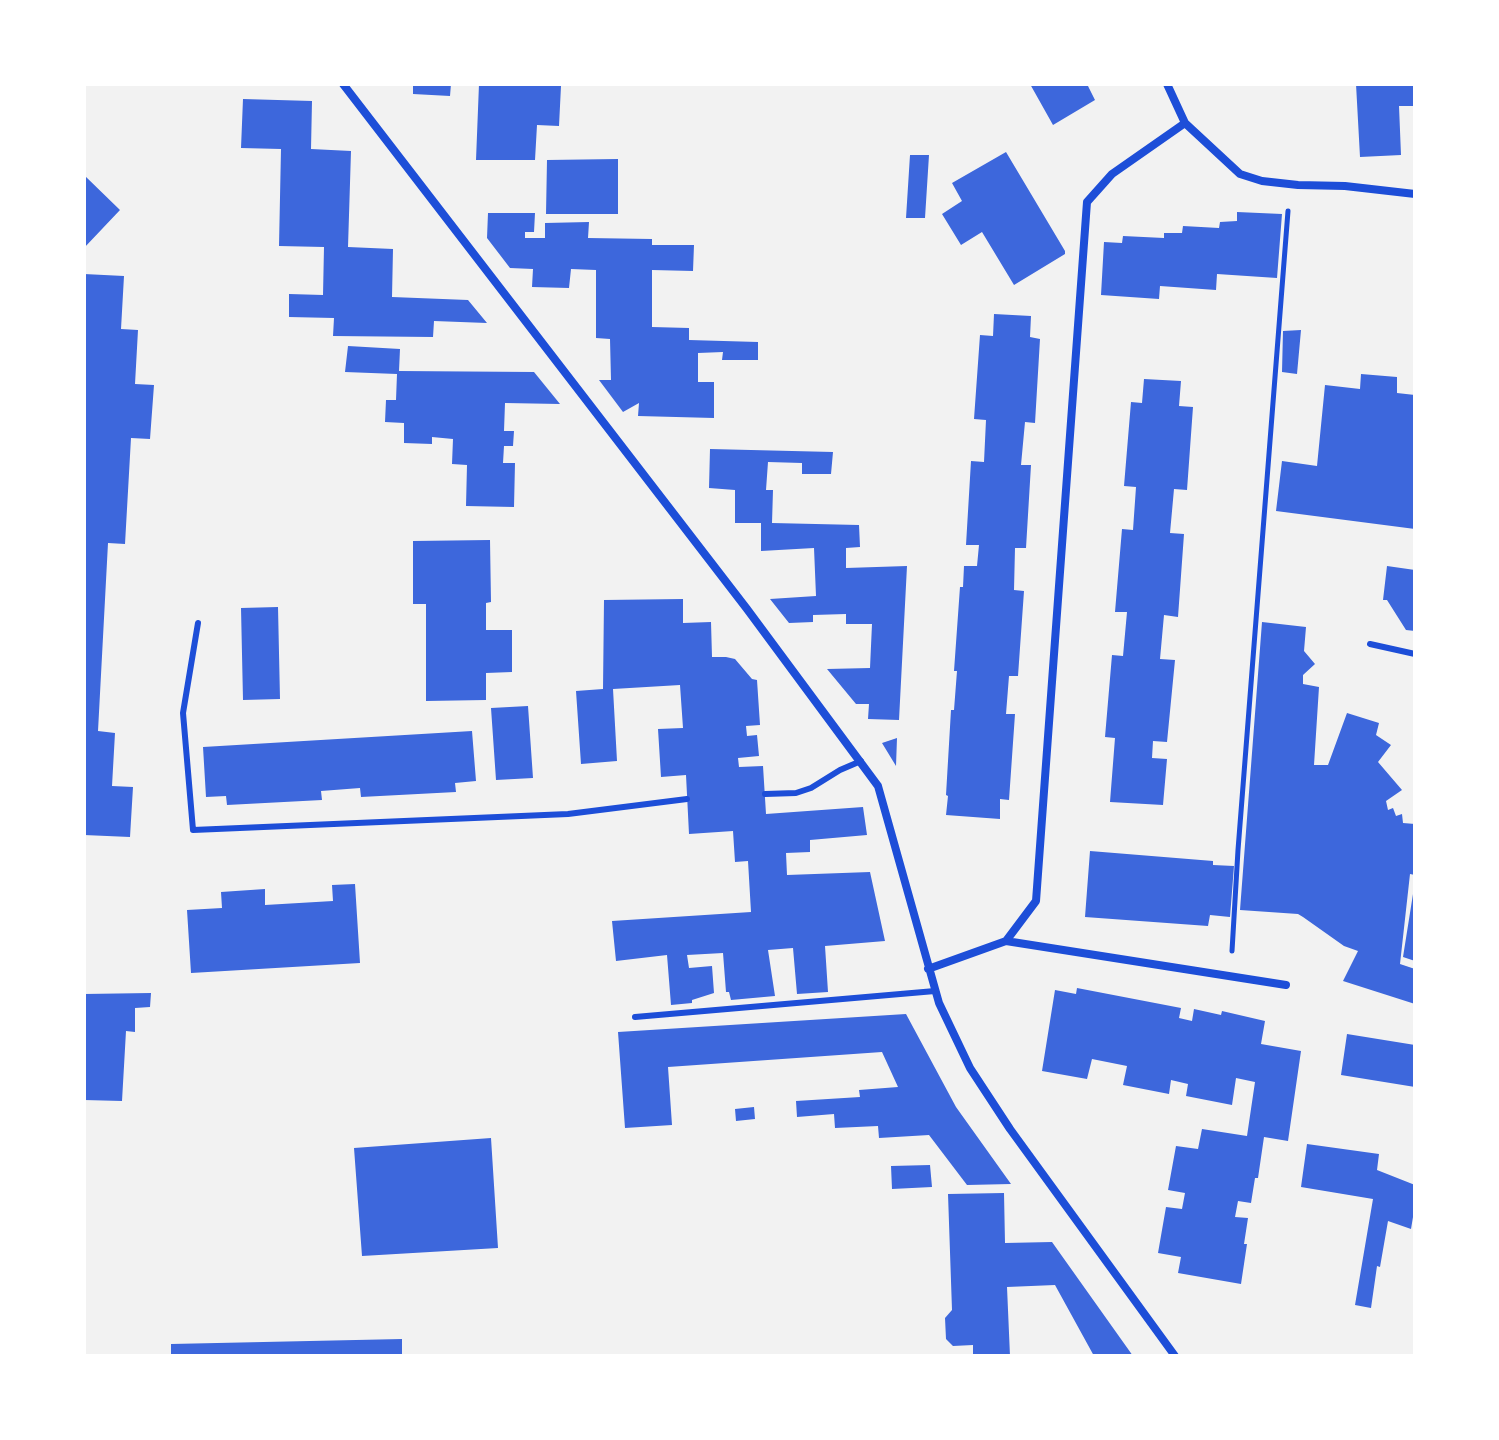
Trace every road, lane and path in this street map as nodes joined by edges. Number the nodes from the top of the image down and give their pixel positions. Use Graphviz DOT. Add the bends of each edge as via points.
graph roads {
  1 [pos="343,84"];
  2 [pos="1167,84"];
  3 [pos="1185,123"];
  4 [pos="1290,184"];
  5 [pos="1415,194"];
  6 [pos="198,623"];
  7 [pos="1370,644"];
  8 [pos="1415,654"];
  9 [pos="861,761"];
  10 [pos="765,794"];
  11 [pos="687,799"];
  12 [pos="1006,941"];
  13 [pos="928,969"];
  14 [pos="1231,976"];
  15 [pos="1286,985"];
  16 [pos="935,991"];
  17 [pos="635,1017"];
  18 [pos="1175,1356"];
  1 -- 9 [label="street"];
  2 -- 3 [label="street"];
  3 -- 4 [label="street" via="1240,174"];
  3 -- 12 [label="street" via="1112,174 1087,202 1036,901"];
  4 -- 5 [label="street"];
  4 -- 14 [label="path"];
  6 -- 11 [label="lane" via="183,713 193,830 568,814"];
  7 -- 8 [label="lane"];
  9 -- 10 [label="lane" via="811,788"];
  9 -- 13 [label="street" via="878,786"];
  12 -- 13 [label="street"];
  12 -- 14 [label="street"];
  13 -- 16 [label="street"];
  14 -- 15 [label="street"];
  16 -- 17 [label="lane"];
  16 -- 18 [label="street" via="970,1068 1010,1129"];
}
